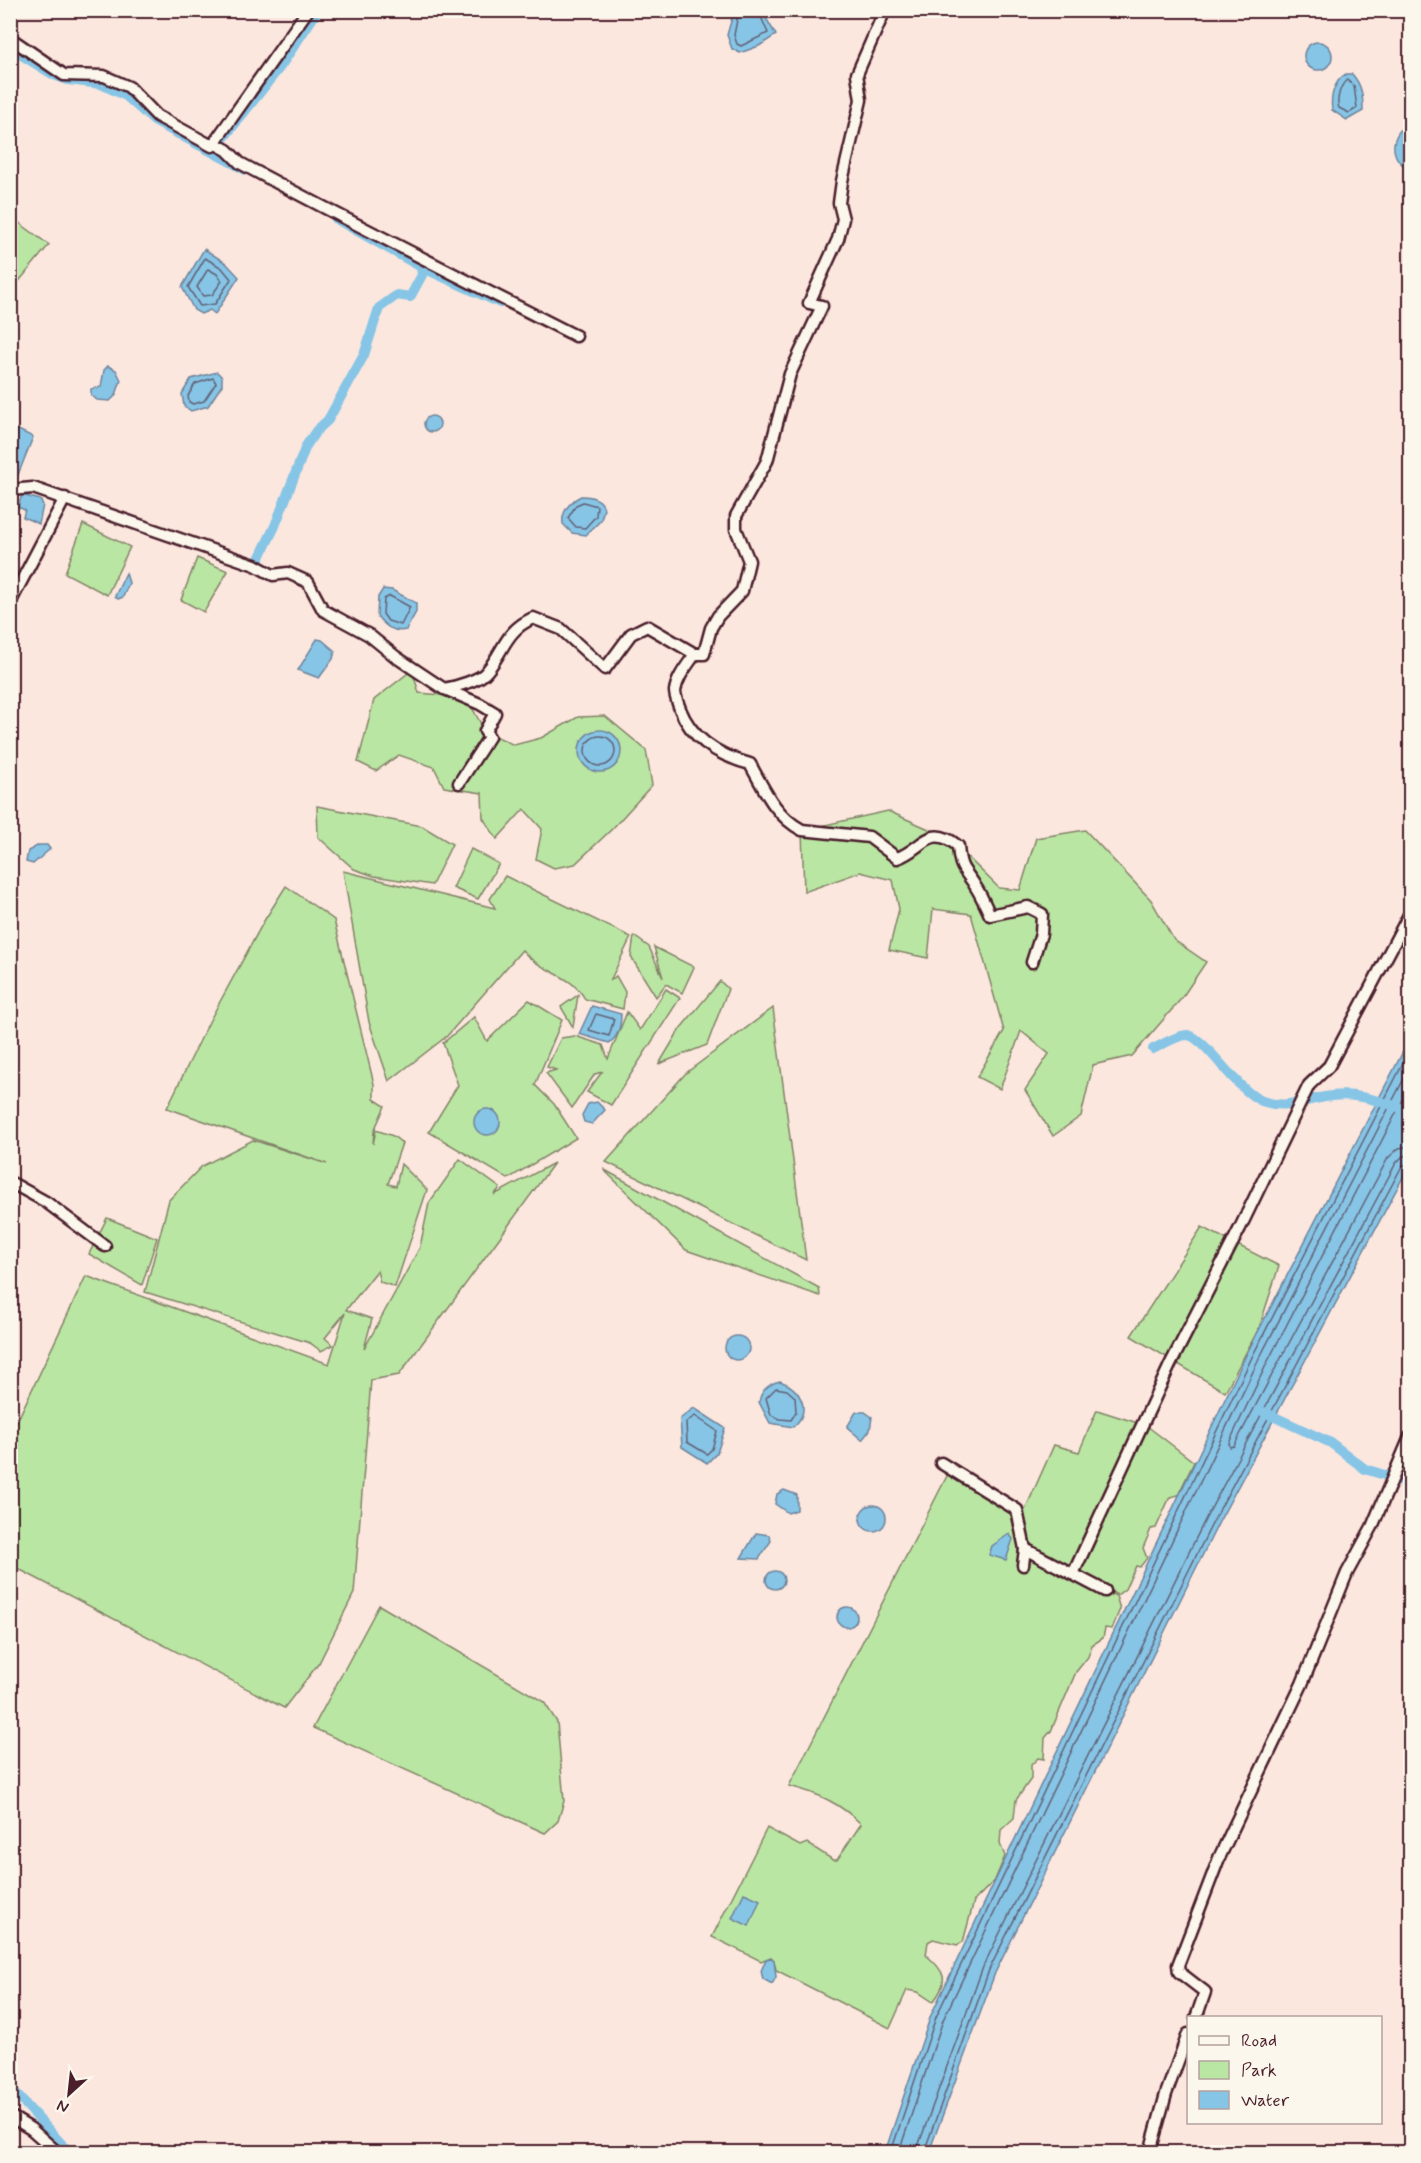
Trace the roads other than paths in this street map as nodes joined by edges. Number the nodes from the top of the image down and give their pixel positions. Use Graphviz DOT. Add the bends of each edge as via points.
graph roads {
  1 [pos="308,10"];
  2 [pos="885,10"];
  3 [pos="10,38"];
  4 [pos="214,143"];
  5 [pos="576,336"];
  6 [pos="10,490"];
  7 [pos="65,498"];
  8 [pos="10,603"];
  9 [pos="695,654"];
  10 [pos="444,690"];
  11 [pos="459,783"];
  12 [pos="1410,913"];
  13 [pos="1032,962"];
  14 [pos="10,1182"];
  15 [pos="105,1246"];
  16 [pos="1410,1437"];
  17 [pos="941,1463"];
  18 [pos="1025,1549"];
  19 [pos="1023,1565"];
  20 [pos="1073,1574"];
  21 [pos="1105,1591"];
  22 [pos="1197,2016"];
  23 [pos="1187,2037"];
  24 [pos="10,2116"];
  25 [pos="57,2152"];
  26 [pos="1150,2152"];
  1 -- 4 [label="street"];
  2 -- 9 [label="street" via="857,74 861,100 842,181 839,203 843,219 832,256 809,303 822,306 790,374 767,461 736,516 736,529 749,561 747,575 742,591 711,628 704,654"];
  3 -- 4 [label="street" via="64,75 104,76 129,87 157,116 212,146"];
  4 -- 5 [label="street" via="240,164"];
  6 -- 7 [label="street" via="33,488"];
  7 -- 8 [label="street"];
  7 -- 10 [label="street" via="273,574 288,573 308,582 323,610 369,635"];
  9 -- 10 [label="street" via="647,626 631,634 605,669 561,629 533,618 518,625 486,674"];
  9 -- 13 [label="street" via="679,679 675,694 682,714 707,746 750,764 784,819 802,830 869,837 897,858 907,855 922,840 947,837 958,846 965,875 976,886 990,915 1028,907 1042,914 1041,934"];
  10 -- 11 [label="street" via="495,713 485,731 489,737"];
  12 -- 20 [label="street" via="1329,1066 1309,1085 1170,1365"];
  14 -- 15 [label="street" via="46,1202"];
  16 -- 22 [label="street" via="1372,1527 1347,1573 1302,1684 1219,1858 1181,1956 1179,1972 1205,1992"];
  17 -- 18 [label="street" via="1017,1510"];
  18 -- 19 [label="street"];
  18 -- 20 [label="street"];
  20 -- 21 [label="street"];
  23 -- 26 [label="street"];
  24 -- 25 [label="street" via="31,2128"];
}
